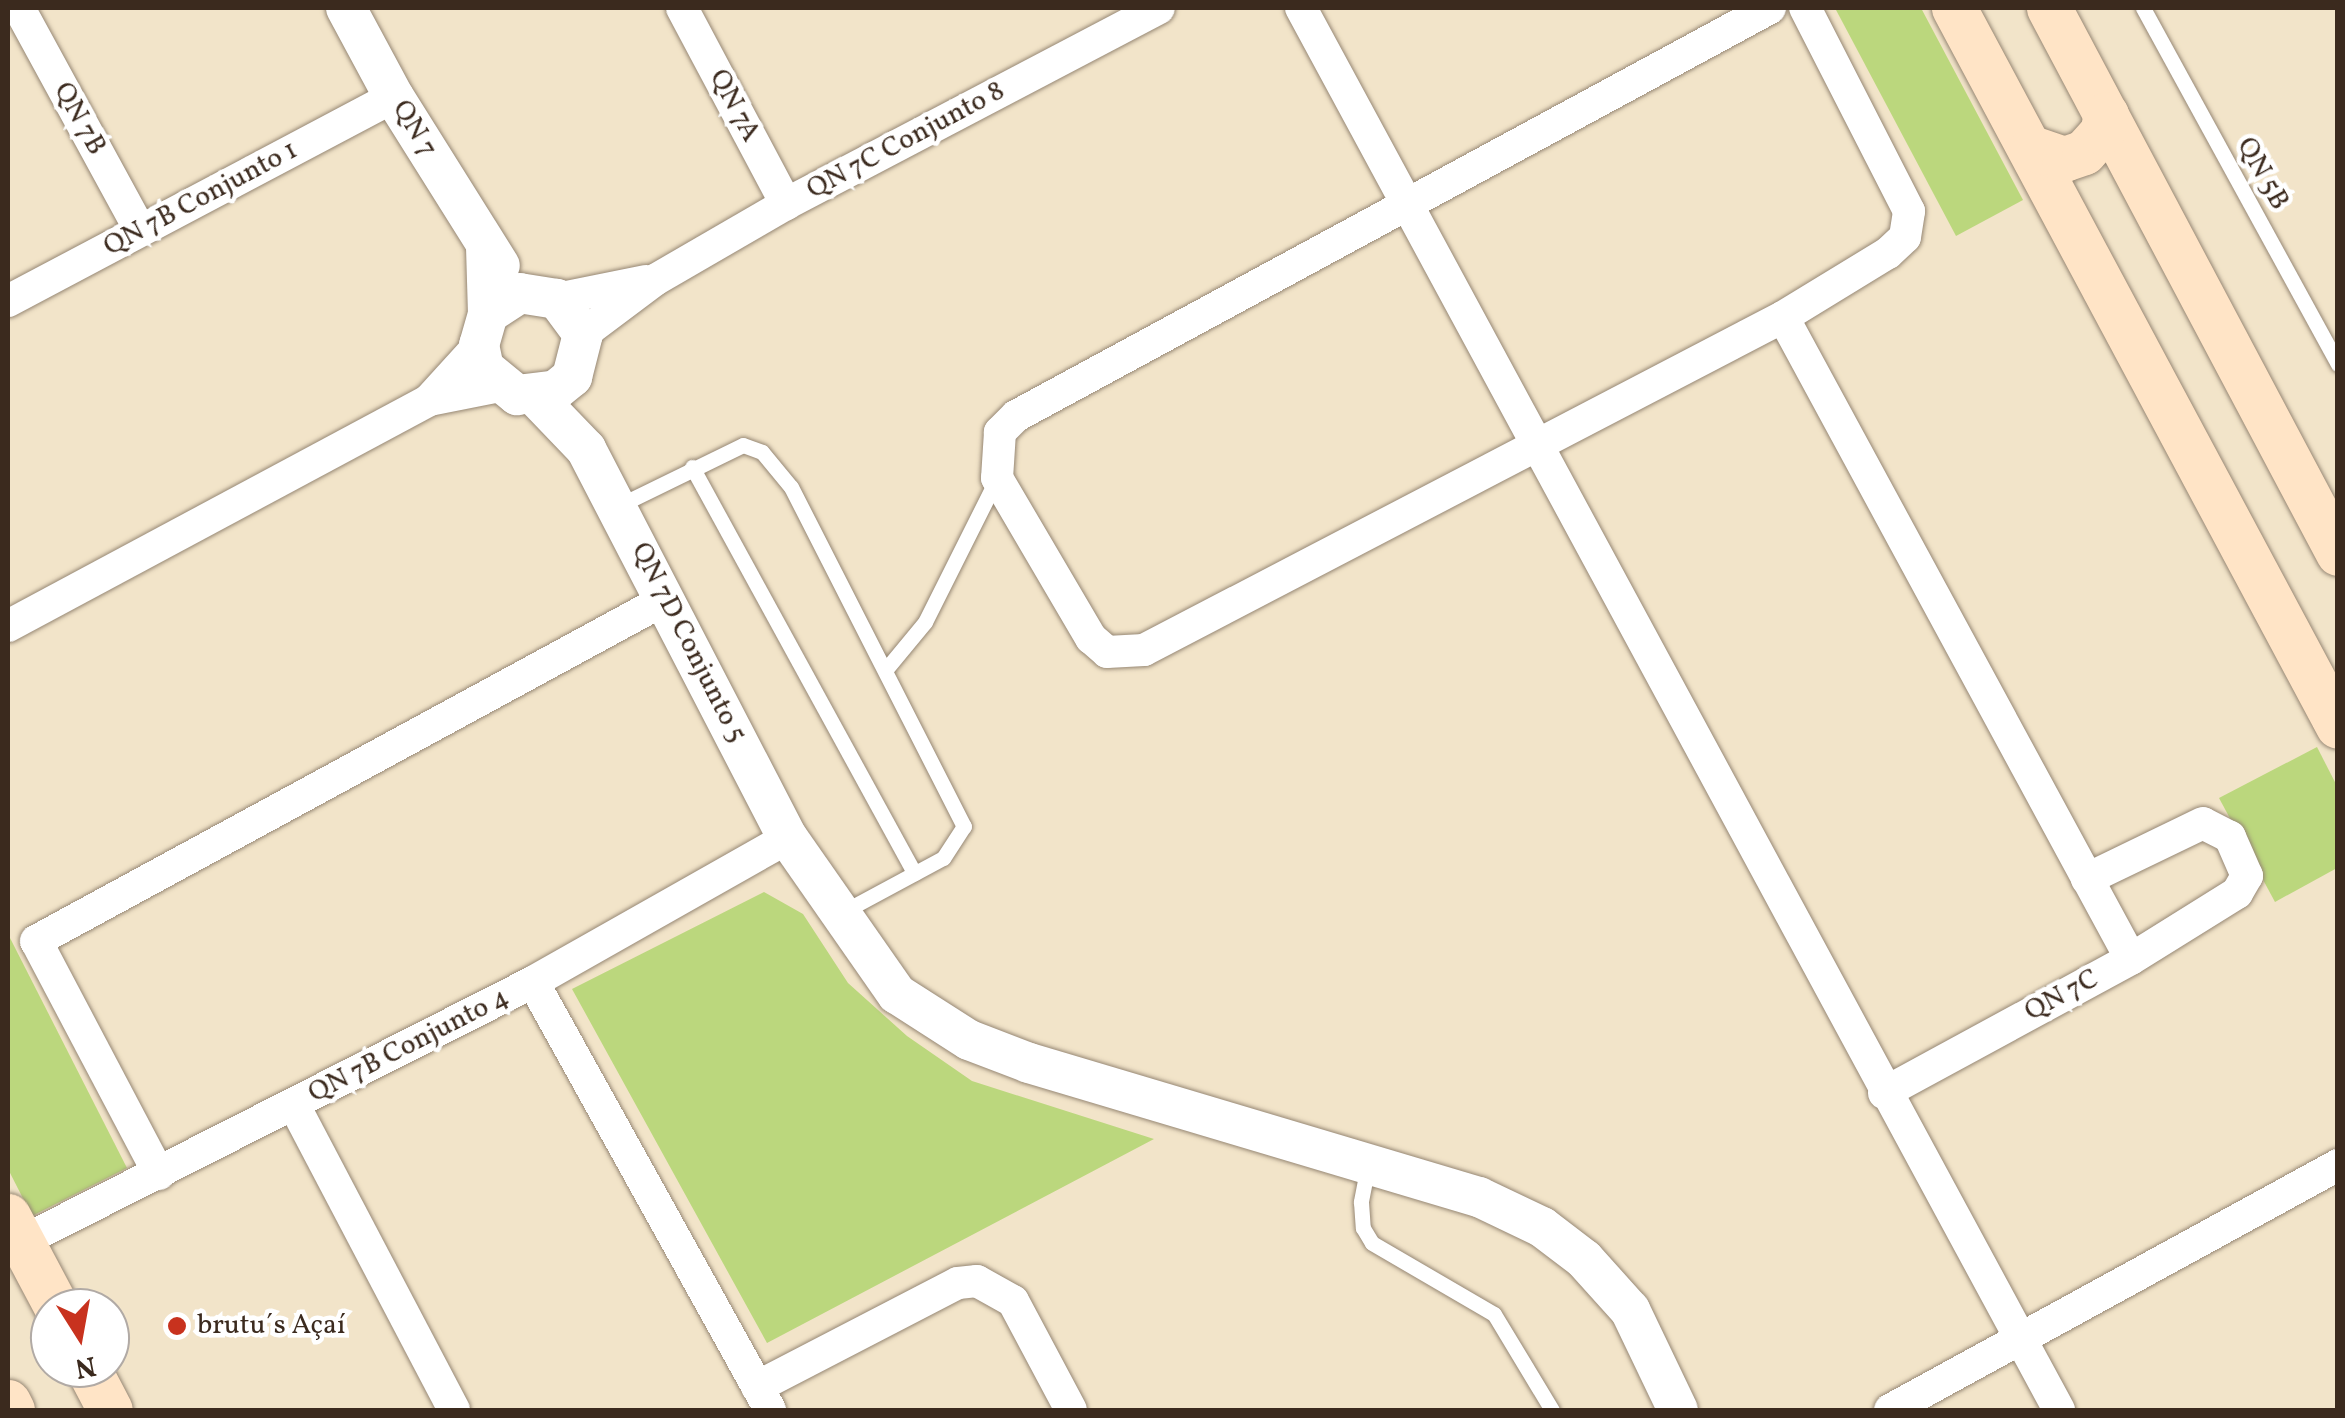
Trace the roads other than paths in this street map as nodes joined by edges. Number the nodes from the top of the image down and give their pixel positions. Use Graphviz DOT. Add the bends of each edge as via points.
graph roads {
  1 [pos="18,8"];
  2 [pos="346,8"];
  3 [pos="682,8"];
  4 [pos="1159,8"];
  5 [pos="1301,8"];
  6 [pos="1770,8"];
  7 [pos="1805,8"];
  8 [pos="1954,8"];
  9 [pos="2049,8"];
  10 [pos="2143,8"];
  11 [pos="394,97"];
  12 [pos="2106,114"];
  13 [pos="2032,148"];
  14 [pos="786,204"];
  15 [pos="1405,206"];
  16 [pos="140,230"];
  17 [pos="655,280"];
  18 [pos="8,300"];
  19 [pos="511,313"];
  20 [pos="1783,317"];
  21 [pos="583,334"];
  22 [pos="2338,364"];
  23 [pos="572,377"];
  24 [pos="518,391"];
  25 [pos="430,400"];
  26 [pos="1536,443"];
  27 [pos="586,449"];
  28 [pos="692,467"];
  29 [pos="996,478"];
  30 [pos="618,506"];
  31 [pos="2338,553"];
  32 [pos="666,599"];
  33 [pos="8,626"];
  34 [pos="886,668"];
  35 [pos="2338,726"];
  36 [pos="788,838"];
  37 [pos="914,873"];
  38 [pos="2087,879"];
  39 [pos="838,915"];
  40 [pos="2131,959"];
  41 [pos="533,982"];
  42 [pos="1884,1093"];
  43 [pos="294,1105"];
  44 [pos="1368,1164"];
  45 [pos="2338,1165"];
  46 [pos="159,1174"];
  47 [pos="15,1229"];
  48 [pos="46,1288"];
  49 [pos="2018,1336"];
  50 [pos="1664,1373"];
  51 [pos="764,1399"];
  52 [pos="8,1402"];
  53 [pos="12,1410"];
  54 [pos="454,1410"];
  55 [pos="1071,1410"];
  56 [pos="1552,1410"];
  57 [pos="1678,1410"];
  58 [pos="1703,1410"];
  59 [pos="1890,1410"];
  60 [pos="2059,1410"];
  1 -- 16 [label="street, QN 7B"];
  2 -- 11 [label="street, QN 7"];
  3 -- 14 [label="street, QN 7A"];
  4 -- 14 [label="street, QN 7C Conjunto 8"];
  5 -- 15 [label="street"];
  6 -- 15 [label="street"];
  7 -- 20 [label="street" via="1901,187 1909,225 1888,253"];
  8 -- 13 [label="main road"];
  9 -- 12 [label="main road"];
  10 -- 22 [label="lane, QN 5B"];
  11 -- 16 [label="street, QN 7B Conjunto 1"];
  11 -- 19 [label="street, QN 7" via="486,247"];
  12 -- 13 [label="main road" via="2096,143 2084,152 2064,159"];
  12 -- 31 [label="main road"];
  13 -- 35 [label="main road"];
  14 -- 17 [label="street, QN 7C Conjunto 8"];
  15 -- 26 [label="street"];
  15 -- 29 [label="street" via="1016,416 1000,432"];
  16 -- 18 [label="street, QN 7B Conjunto 1"];
  17 -- 19 [label="street, QN 7C Conjunto 8"];
  17 -- 21 [label="street, QN 7C Conjunto 8"];
  19 -- 21 [label="street"];
  19 -- 24 [label="street, QN 7D Conjunto 5" via="484,368"];
  19 -- 25 [label="street"];
  20 -- 26 [label="street"];
  20 -- 38 [label="street"];
  21 -- 23 [label="street"];
  23 -- 24 [label="street"];
  23 -- 27 [label="street, QN 7D Conjunto 5"];
  24 -- 25 [label="street"];
  24 -- 27 [label="street, QN 7D Conjunto 5"];
  25 -- 33 [label="street"];
  26 -- 29 [label="street" via="1127,655 1107,652 1091,638"];
  26 -- 42 [label="street"];
  27 -- 30 [label="street, QN 7D Conjunto 5"];
  28 -- 30 [label="lane"];
  28 -- 34 [label="lane" via="744,446 777,465"];
  28 -- 37 [label="lane"];
  29 -- 34 [label="lane" via="925,622"];
  30 -- 32 [label="street, QN 7D Conjunto 5"];
  32 -- 36 [label="street, QN 7D Conjunto 5"];
  32 -- 46 [label="street" via="36,941"];
  34 -- 37 [label="lane" via="964,826 943,858"];
  36 -- 39 [label="street, QN 7D Conjunto 5"];
  36 -- 41 [label="street, QN 7B Conjunto 4"];
  37 -- 39 [label="lane"];
  38 -- 40 [label="street"];
  38 -- 40 [label="street, QN 7C" via="2203,822 2230,837 2245,862 2247,876 2237,894"];
  39 -- 44 [label="street, QN 7D Conjunto 5" via="897,994 968,1040"];
  40 -- 42 [label="street, QN 7C"];
  41 -- 43 [label="street, QN 7B Conjunto 4"];
  41 -- 51 [label="street"];
  42 -- 49 [label="street"];
  43 -- 46 [label="street, QN 7B Conjunto 4"];
  43 -- 54 [label="street"];
  44 -- 50 [label="street, QN 7D Conjunto 5" via="1478,1197 1542,1227 1584,1259 1630,1310"];
  44 -- 56 [label="lane" via="1362,1228 1372,1243 1494,1314"];
  45 -- 49 [label="street"];
  46 -- 47 [label="street, QN 7B Conjunto 4"];
  47 -- 48 [label="main road"];
  49 -- 59 [label="street"];
  49 -- 60 [label="street"];
  50 -- 57 [label="street"];
  50 -- 58 [label="street"];
  51 -- 55 [label="street" via="958,1283 992,1285 1013,1301"];
  52 -- 53 [label="main road"];
}
